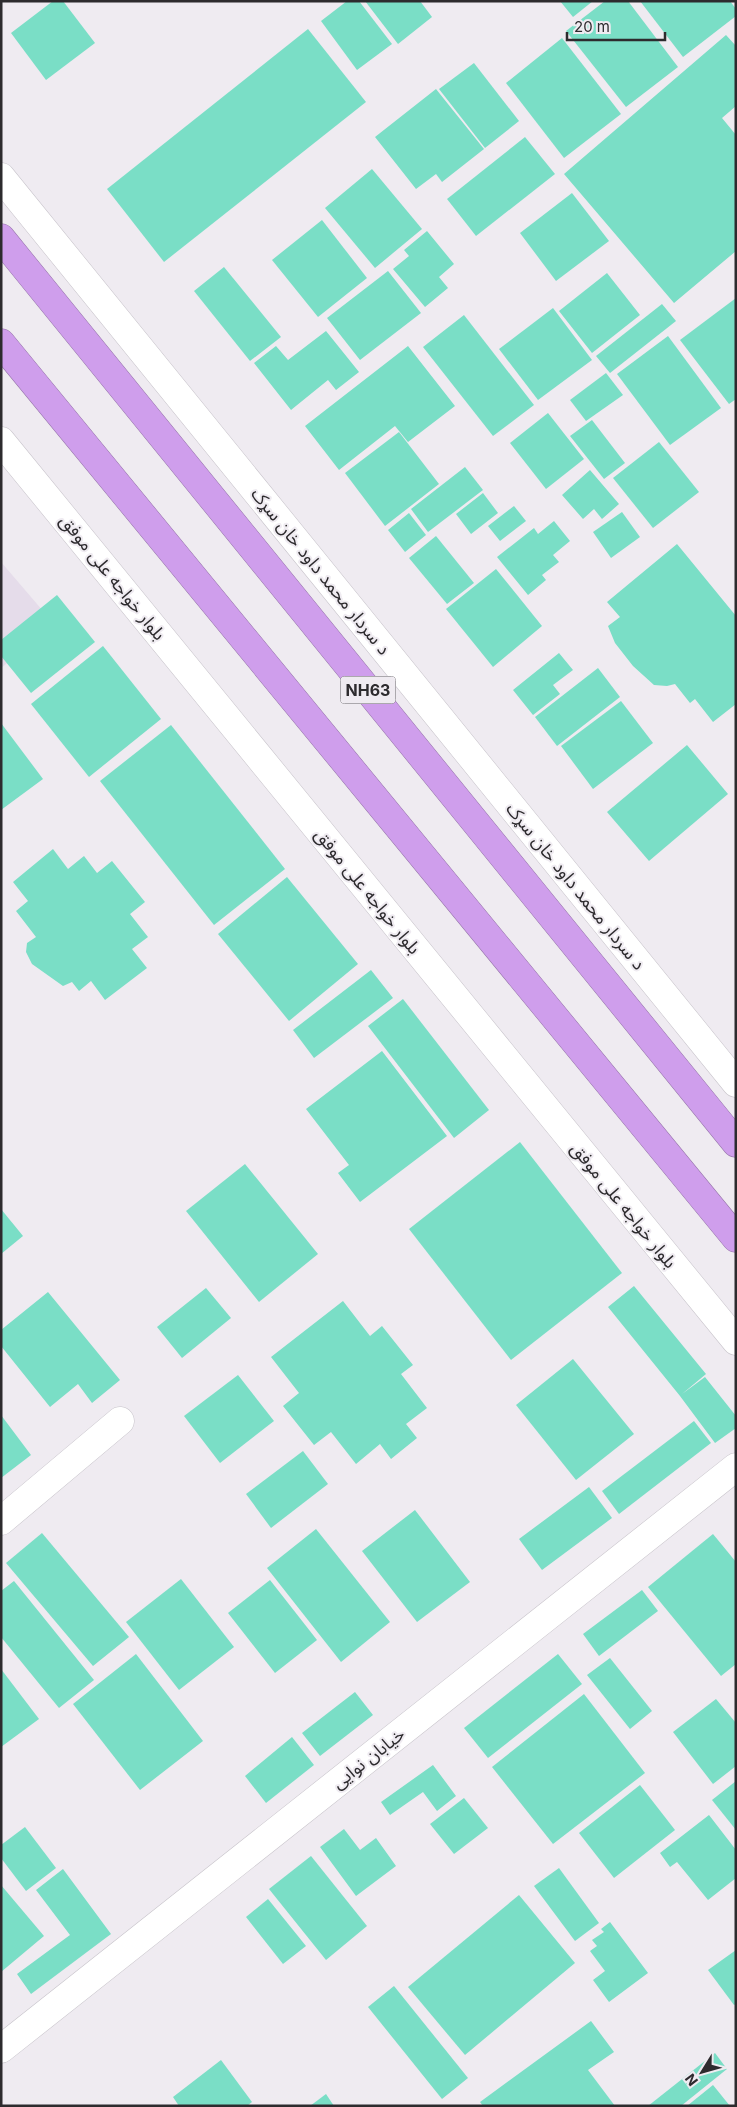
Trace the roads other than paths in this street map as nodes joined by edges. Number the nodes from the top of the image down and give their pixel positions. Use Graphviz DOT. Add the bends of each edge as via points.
graph roads {
  1 [pos="1,177"];
  2 [pos="1,238"];
  3 [pos="1,343"];
  4 [pos="1,441"];
  5 [pos="736,1083"];
  6 [pos="736,1143"];
  7 [pos="736,1238"];
  8 [pos="736,1341"];
  9 [pos="120,1421"];
  10 [pos="736,1467"];
  11 [pos="1,1521"];
  12 [pos="1,2049"];
  1 -- 5 [label="street, د سردار محمد داود خان سړک"];
  2 -- 6 [label="highway, NH63"];
  3 -- 7 [label="highway"];
  4 -- 8 [label="street, بلوار خواجه علی موفق"];
  9 -- 11 [label="street"];
  10 -- 12 [label="street, خیابان نوایی"];
}
